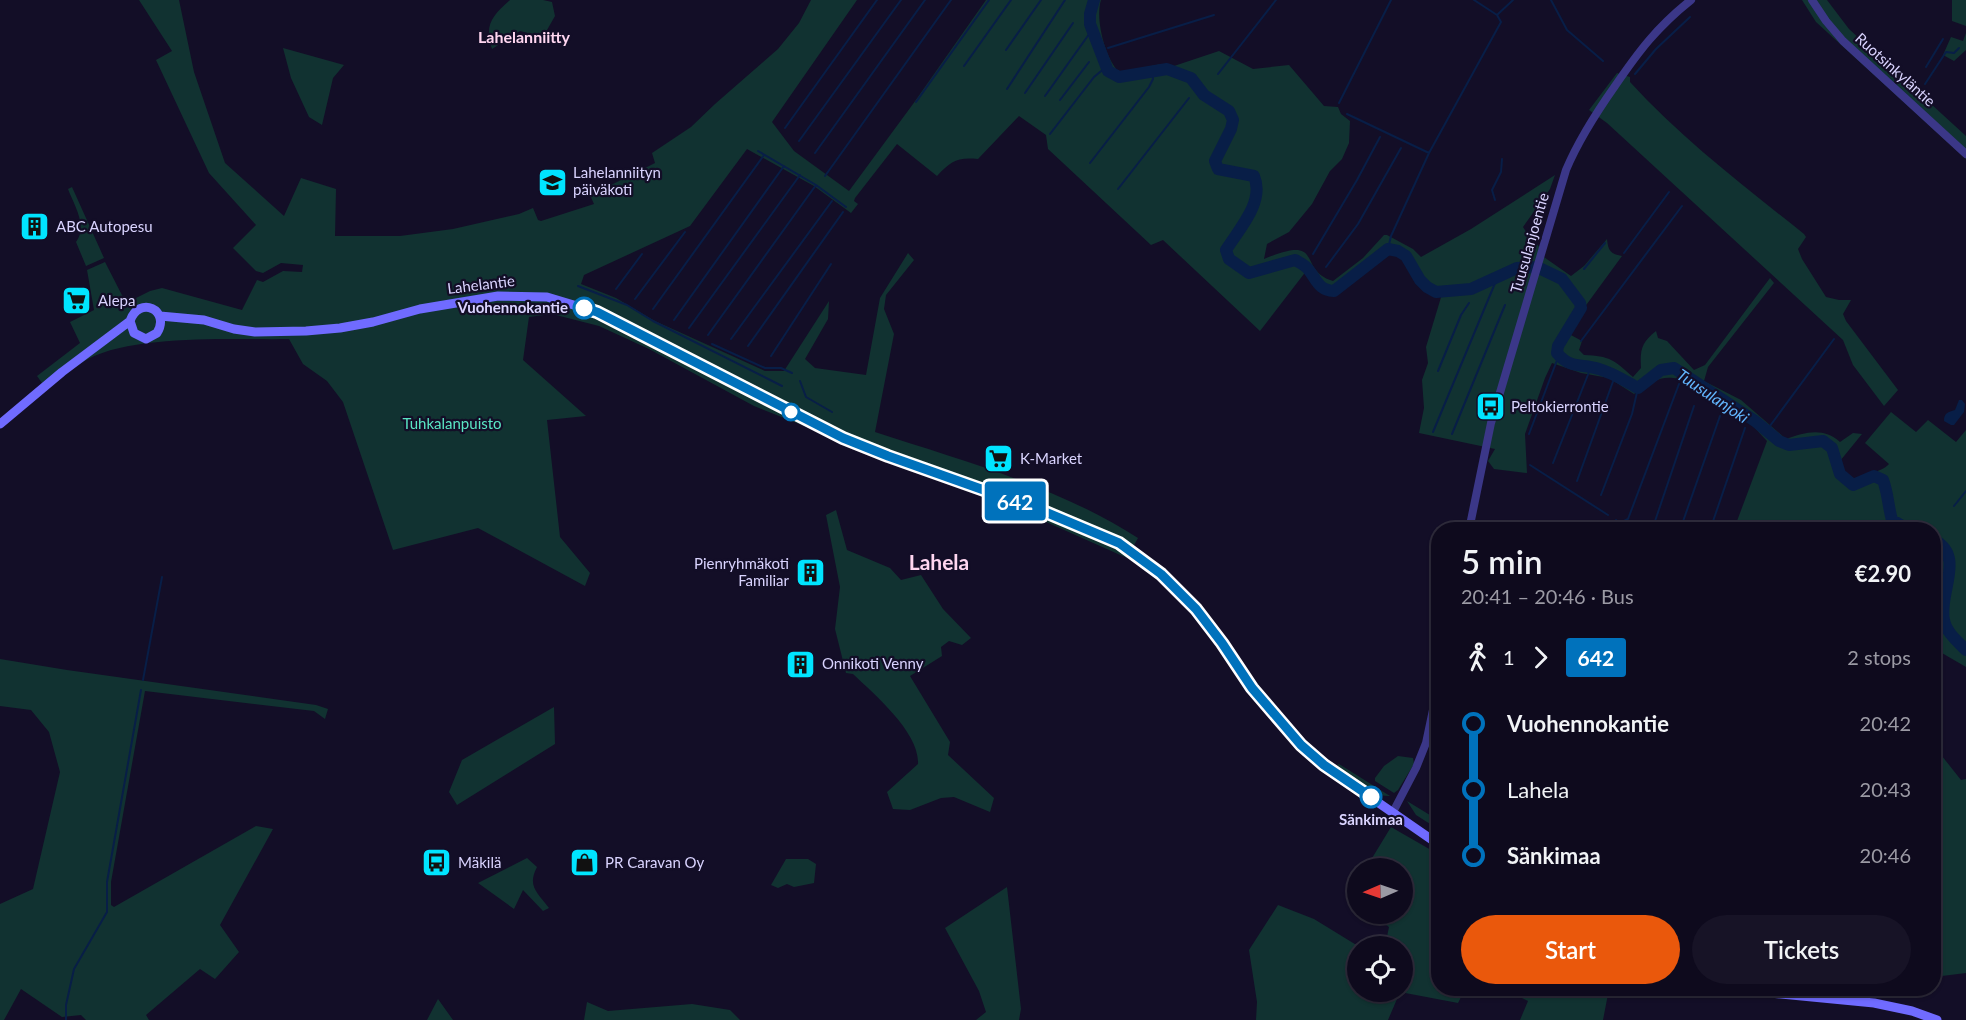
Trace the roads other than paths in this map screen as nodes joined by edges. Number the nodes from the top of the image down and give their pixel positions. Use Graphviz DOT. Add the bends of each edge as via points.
graph roads {
  1 [pos="1691,0"];
  2 [pos="1812,0"];
  3 [pos="1966,154"];
  4 [pos="130,321"];
  5 [pos="160,321"];
  6 [pos="134,333"];
  7 [pos="109,338"];
  8 [pos="0,424"];
  9 [pos="1471,522"];
  10 [pos="1431,719"];
  11 [pos="1393,812"];
  12 [pos="1431,839"];
  13 [pos="1800,996"];
  14 [pos="1937,1020"];
  1 -- 9 [label="street, Tuusulanjoentie" via="1657,29 1639,52 1583,133 1566,170 1491,423"];
  2 -- 3 [label="street, Ruotsinkyläntie" via="1843,41"];
  4 -- 5 [label="main road, Lahelantie" via="134,313 145,307 155,310"];
  4 -- 6 [label="main road"];
  4 -- 7 [label="main road, Lahelantie"];
  5 -- 6 [label="main road, Lahelantie" via="157,333 150,338"];
  5 -- 11 [label="main road, Lahelantie" via="204,320 255,332 340,328 498,296 547,297 597,312 843,438 1119,543 1161,574 1196,609 1252,688 1301,745"];
  6 -- 7 [label="main road, Lahelantie"];
  7 -- 8 [label="main road, Lahelantie"];
  10 -- 11 [label="street" via="1416,768"];
  11 -- 12 [label="main road, Lahelantie"];
  13 -- 14 [label="main road" via="1882,1004"];
}
